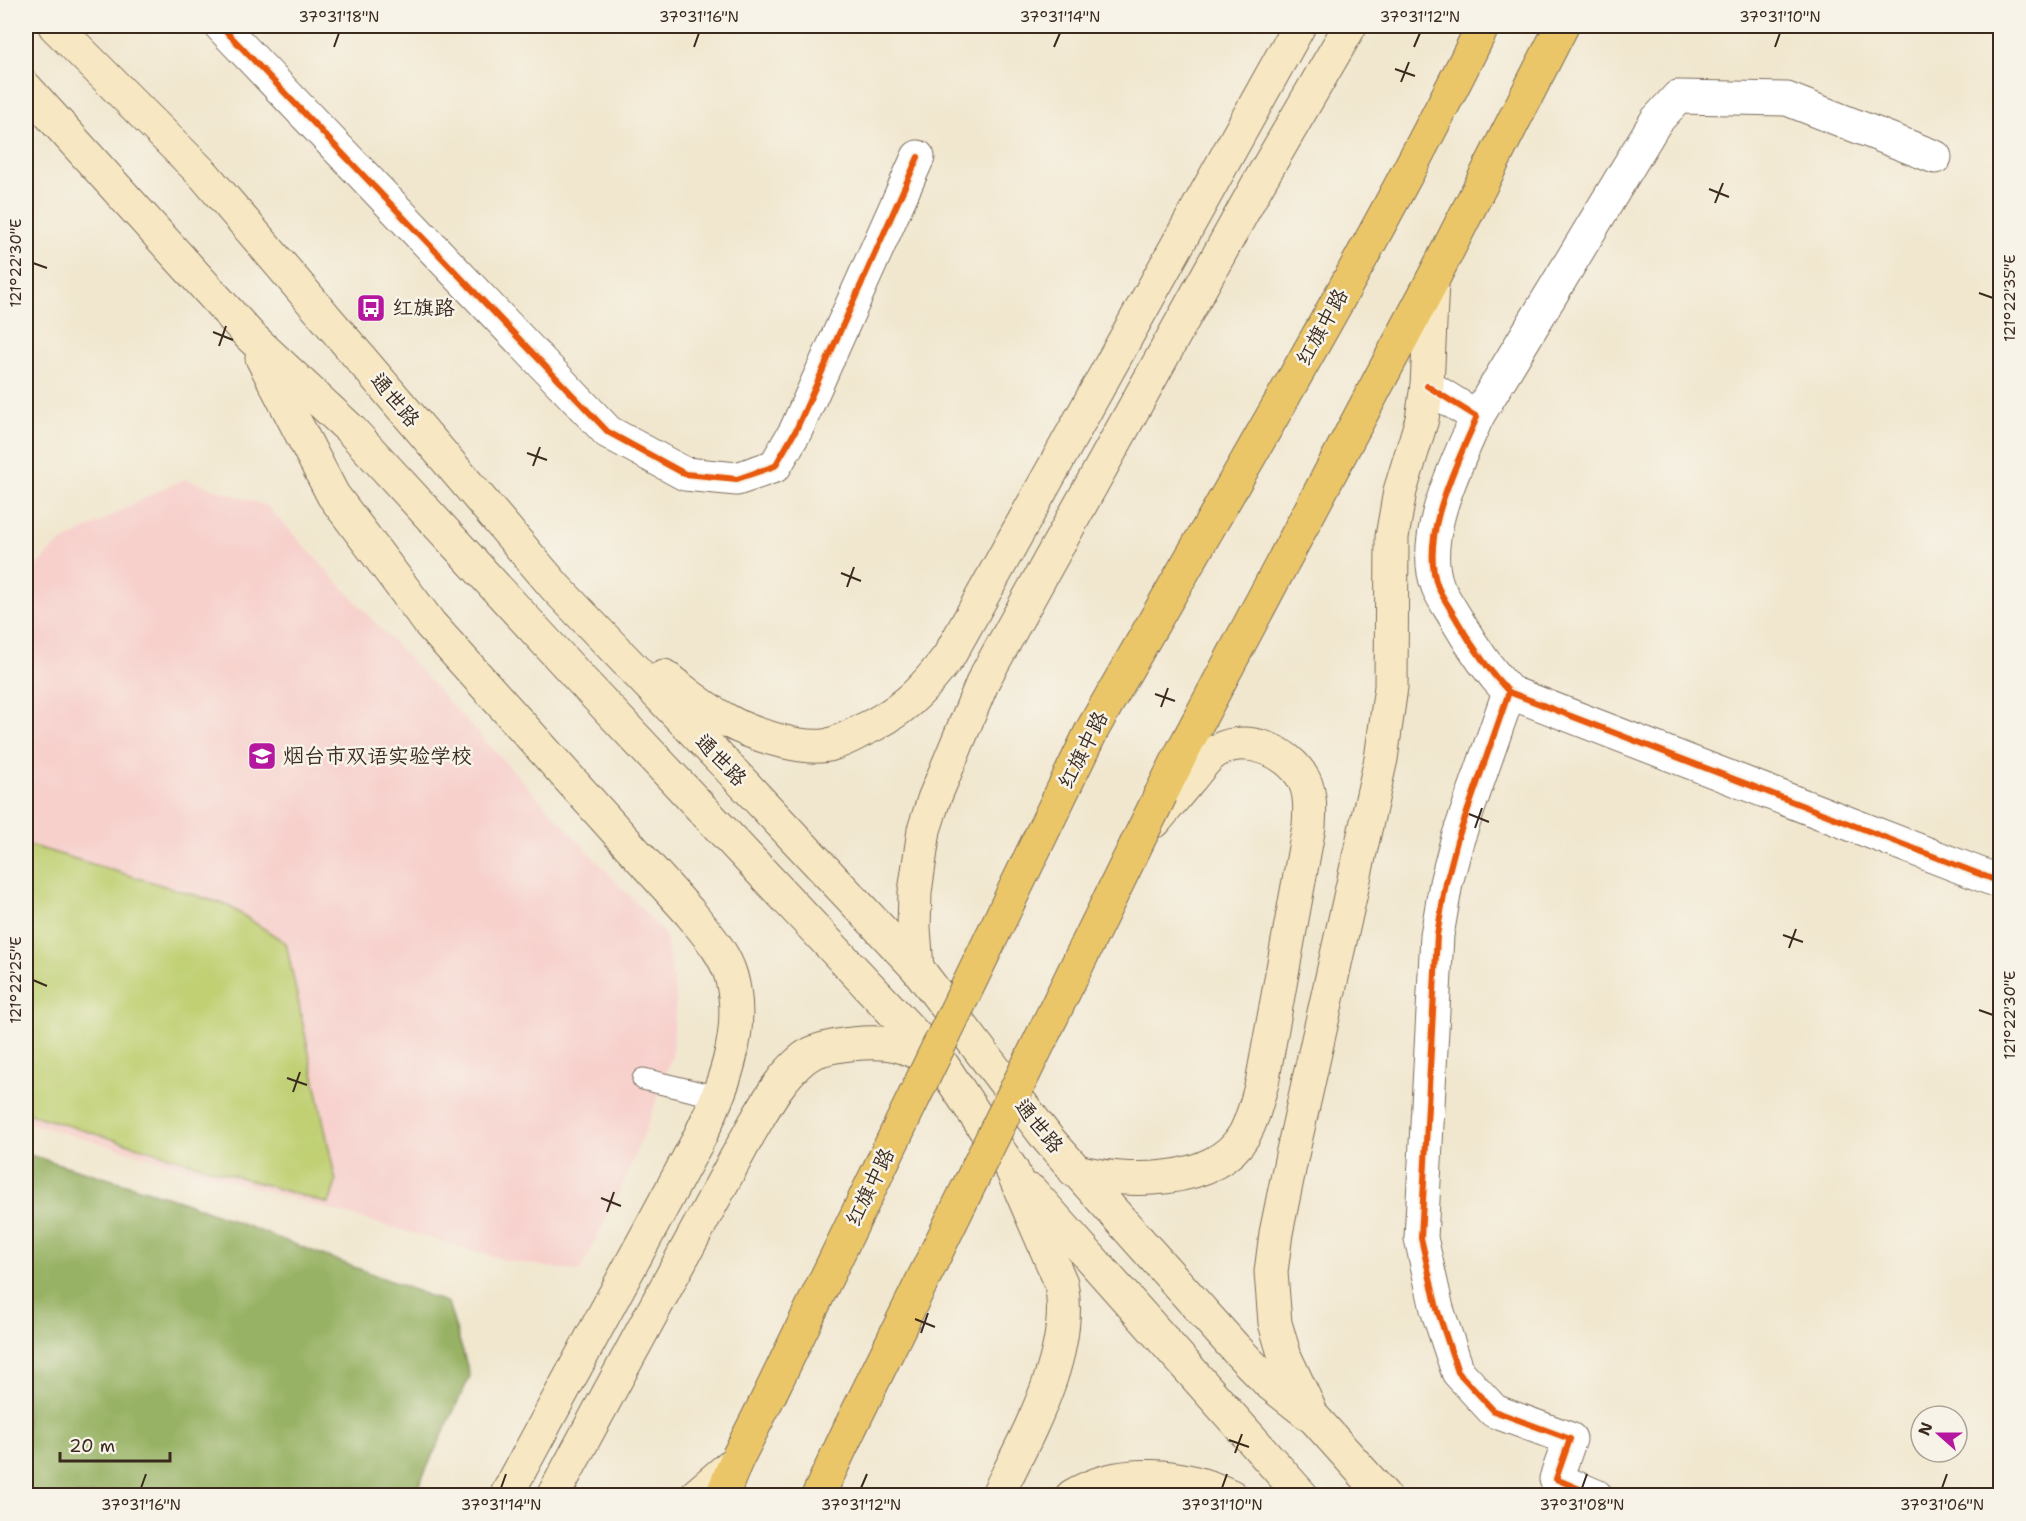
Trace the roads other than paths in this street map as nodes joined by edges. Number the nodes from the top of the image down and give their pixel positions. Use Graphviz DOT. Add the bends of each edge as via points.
graph roads {
  1 [pos="55,26"];
  2 [pos="221,26"];
  3 [pos="1299,26"];
  4 [pos="1350,26"];
  5 [pos="1472,26"];
  6 [pos="1483,26"];
  7 [pos="1562,26"];
  8 [pos="26,88"];
  9 [pos="1428,136"];
  10 [pos="918,157"];
  11 [pos="1935,158"];
  12 [pos="1432,281"];
  13 [pos="250,336"];
  14 [pos="1427,386"];
  15 [pos="1477,417"];
  16 [pos="556,588"];
  17 [pos="1509,692"];
  18 [pos="1138,841"];
  19 [pos="2001,882"];
  20 [pos="917,968"];
  21 [pos="941,1064"];
  22 [pos="644,1079"];
  23 [pos="718,1097"];
  24 [pos="1012,1170"];
  25 [pos="1074,1170"];
  26 [pos="1315,1419"];
  27 [pos="735,1461"];
  28 [pos="506,1496"];
  29 [pos="553,1496"];
  30 [pos="695,1496"];
  31 [pos="722,1496"];
  32 [pos="818,1496"];
  33 [pos="997,1496"];
  34 [pos="1072,1496"];
  35 [pos="1231,1496"];
  36 [pos="1302,1496"];
  37 [pos="1384,1496"];
  38 [pos="1596,1496"];
  1 -- 16 [label="main road, 通世路" via="205,176"];
  2 -- 10 [label="street" via="608,432 685,474 737,479 775,466 796,429"];
  3 -- 16 [label="main road" via="949,656 926,686 903,707 879,723 828,745 797,744 752,732 701,705"];
  4 -- 20 [label="main road" via="1258,184 984,679 924,830 915,892"];
  5 -- 9 [label="main road"];
  6 -- 9 [label="main road, 红旗中路"];
  7 -- 12 [label="main road"];
  8 -- 13 [label="main road"];
  9 -- 27 [label="main road, 红旗中路, bridge" via="1092,730"];
  11 -- 15 [label="street" via="1787,99 1678,98 1656,121"];
  12 -- 14 [label="main road"];
  12 -- 18 [label="main road, bridge"];
  13 -- 21 [label="main road" via="350,429"];
  13 -- 23 [label="main road" via="333,495 430,624 716,946 731,977 735,1002 733,1041"];
  14 -- 15 [label="street"];
  14 -- 26 [label="main road" via="1392,537 1390,687 1381,759 1292,1155 1271,1272 1275,1323 1285,1357"];
  15 -- 17 [label="street" via="1442,498 1433,560 1437,586 1491,673"];
  16 -- 20 [label="main road, 通世路"];
  17 -- 19 [label="street"];
  17 -- 38 [label="street" via="1457,841 1437,935 1421,1238 1437,1309 1458,1372 1494,1411 1570,1439 1556,1479"];
  18 -- 25 [label="main road" via="1212,754 1224,747 1252,744 1270,749 1304,780 1310,804 1309,826 1262,1083 1255,1112 1243,1136 1225,1156 1187,1172 1117,1179"];
  18 -- 32 [label="main road, bridge"];
  20 -- 25 [label="main road, 通世路"];
  21 -- 24 [label="main road"];
  21 -- 29 [label="main road" via="903,1046 876,1042 834,1046 806,1057 790,1073 772,1094 750,1132"];
  22 -- 23 [label="lane"];
  23 -- 28 [label="main road"];
  24 -- 33 [label="main road" via="1061,1283 1065,1301 1048,1384"];
  24 -- 36 [label="main road"];
  25 -- 26 [label="main road, 通世路" via="1235,1348 1269,1383"];
  26 -- 37 [label="main road, 通世路"];
  27 -- 30 [label="main road"];
  27 -- 31 [label="main road, 红旗中路"];
  34 -- 35 [label="main road" via="1096,1484 1130,1476 1190,1482"];
}
